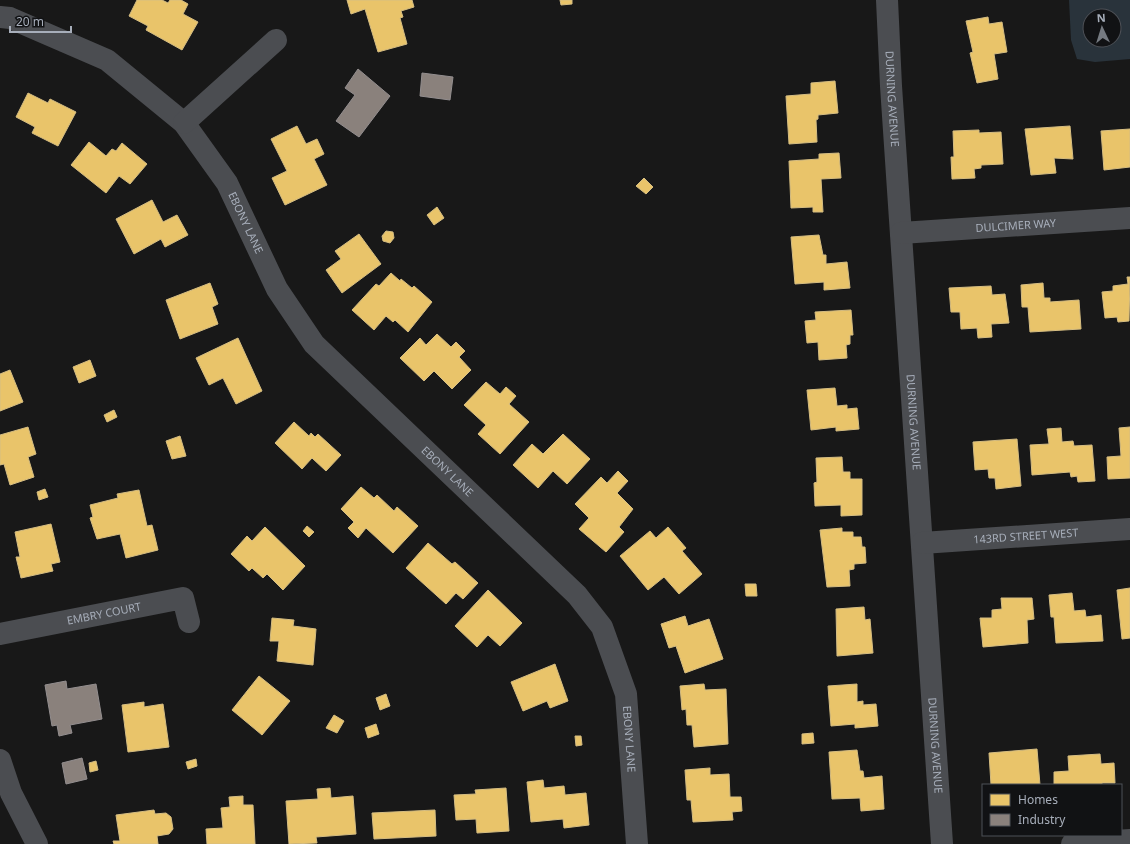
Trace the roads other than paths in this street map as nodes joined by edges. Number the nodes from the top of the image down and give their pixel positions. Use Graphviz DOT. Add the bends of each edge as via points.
graph roads {
  1 [pos="887,0"];
  2 [pos="0,17"];
  3 [pos="276,40"];
  4 [pos="184,124"];
  5 [pos="1130,218"];
  6 [pos="901,233"];
  7 [pos="1130,529"];
  8 [pos="922,543"];
  9 [pos="189,622"];
  10 [pos="0,634"];
  11 [pos="0,760"];
  12 [pos="1130,840"];
  13 [pos="37,844"];
  14 [pos="637,844"];
  15 [pos="942,844"];
  16 [pos="1072,844"];
  1 -- 6 [label="street, DURNING AVENUE"];
  2 -- 4 [label="street, EBONY LANE" via="10,18 107,60"];
  3 -- 4 [label="street"];
  4 -- 14 [label="street, EBONY LANE" via="227,183 277,289 314,344 577,595 602,627 626,694"];
  5 -- 6 [label="street, DULCIMER WAY"];
  6 -- 8 [label="street, DURNING AVENUE"];
  7 -- 8 [label="street, 143RD STREET WEST"];
  8 -- 15 [label="street, DURNING AVENUE"];
  9 -- 10 [label="street, EMBRY COURT" via="183,598"];
  11 -- 13 [label="street" via="11,793"];
  12 -- 16 [label="street"];
}
